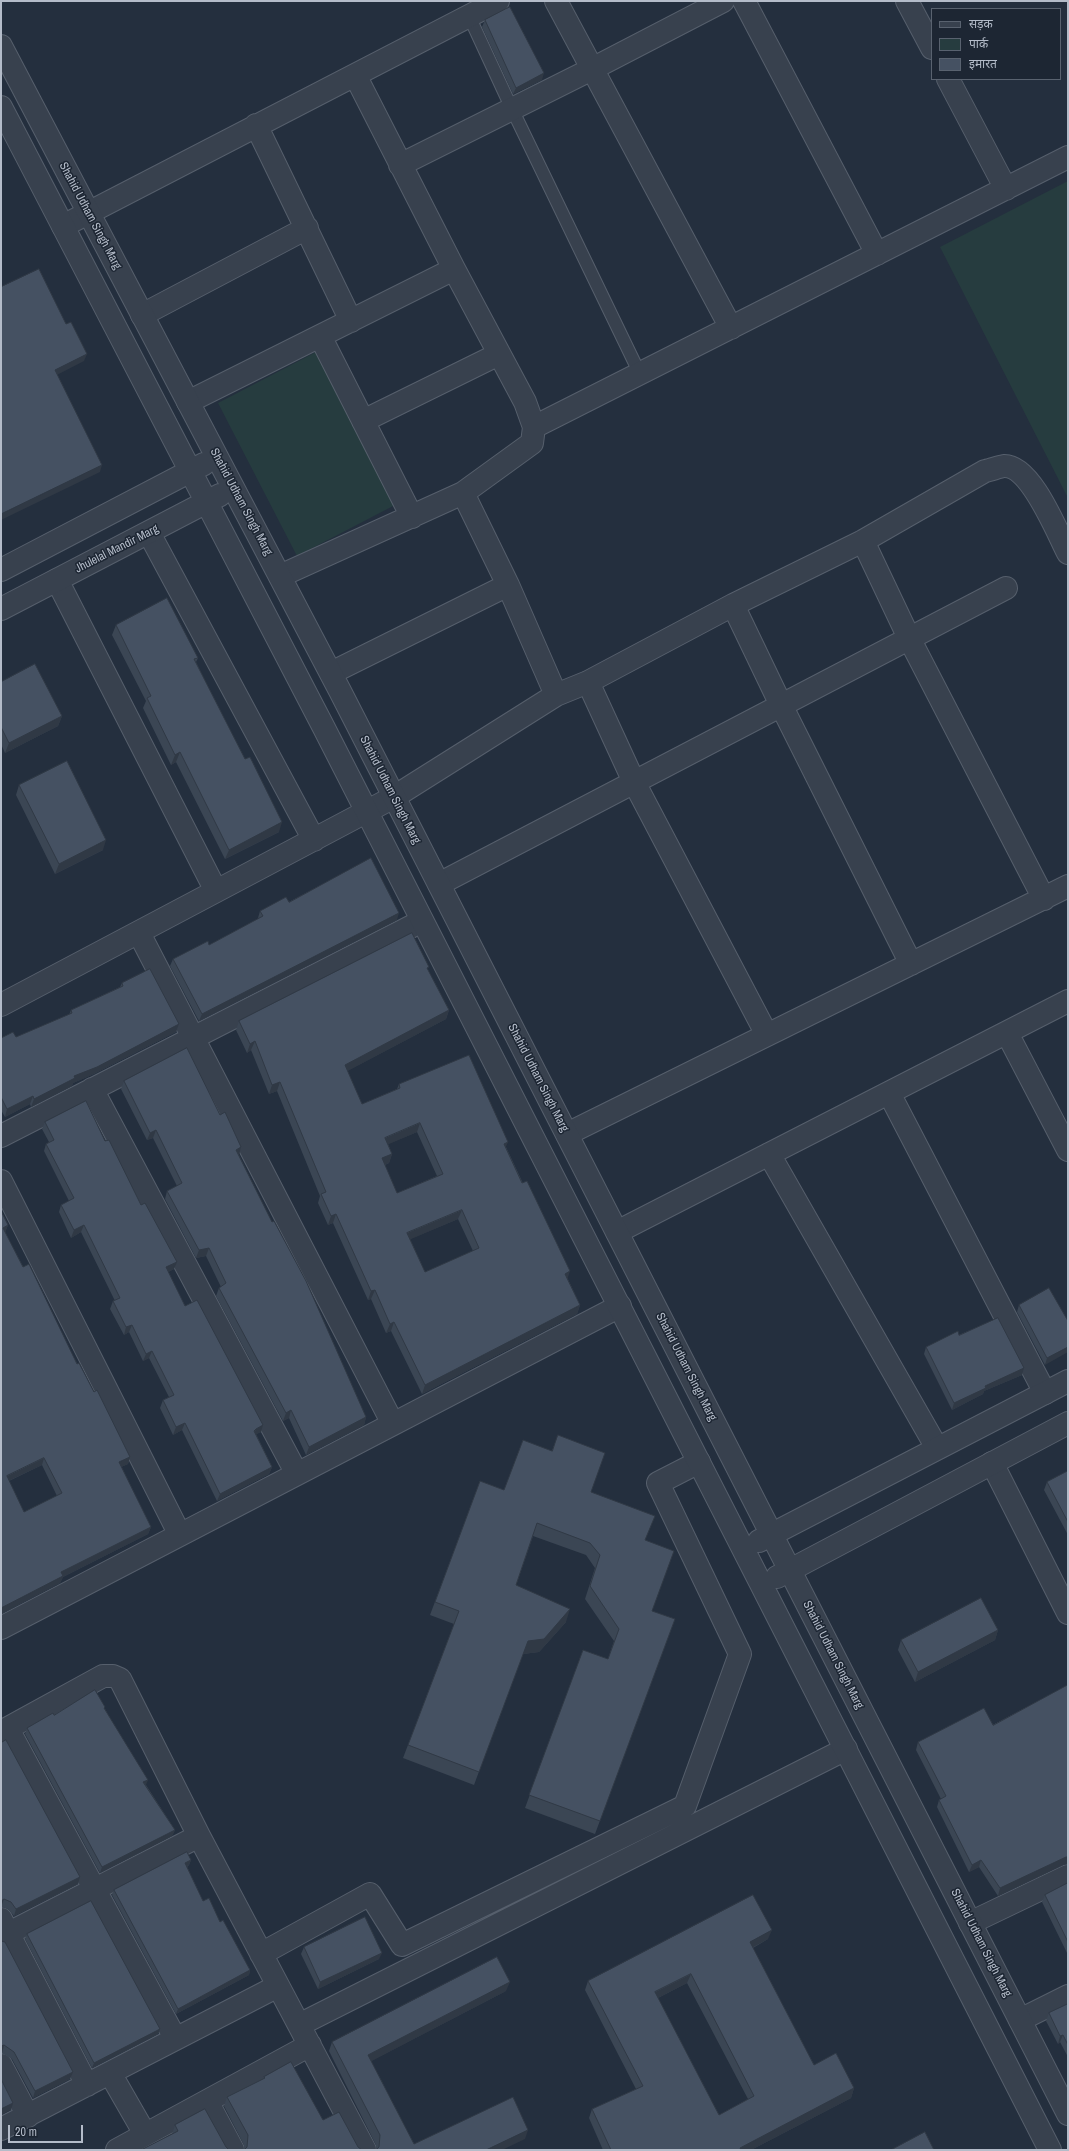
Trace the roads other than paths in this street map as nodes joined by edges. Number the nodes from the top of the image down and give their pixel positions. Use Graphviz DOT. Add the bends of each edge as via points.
graph roads {
  1 [pos="498,1"];
  2 [pos="556,1"];
  3 [pos="723,1"];
  4 [pos="744,1"];
  5 [pos="907,1"];
  6 [pos="469,16"];
  7 [pos="1,46"];
  8 [pos="931,46"];
  9 [pos="592,69"];
  10 [pos="355,75"];
  11 [pos="949,80"];
  12 [pos="1,107"];
  13 [pos="512,109"];
  14 [pos="256,125"];
  15 [pos="1068,157"];
  16 [pos="400,165"];
  17 [pos="1006,189"];
  18 [pos="88,212"];
  19 [pos="63,226"];
  20 [pos="307,228"];
  21 [pos="877,254"];
  22 [pos="454,269"];
  23 [pos="142,315"];
  24 [pos="351,321"];
  25 [pos="731,328"];
  26 [pos="320,336"];
  27 [pos="499,354"];
  28 [pos="640,374"];
  29 [pos="188,402"];
  30 [pos="363,421"];
  31 [pos="534,427"];
  32 [pos="217,457"];
  33 [pos="190,471"];
  34 [pos="233,488"];
  35 [pos="464,493"];
  36 [pos="207,502"];
  37 [pos="412,516"];
  38 [pos="149,534"];
  39 [pos="863,541"];
  40 [pos="1068,553"];
  41 [pos="1,570"];
  42 [pos="280,576"];
  43 [pos="58,580"];
  44 [pos="508,585"];
  45 [pos="1006,588"];
  46 [pos="733,605"];
  47 [pos="1,610"];
  48 [pos="909,638"];
  49 [pos="330,674"];
  50 [pos="588,682"];
  51 [pos="556,695"];
  52 [pos="781,705"];
  53 [pos="634,782"];
  54 [pos="394,797"];
  55 [pos="367,812"];
  56 [pos="314,840"];
  57 [pos="439,884"];
  58 [pos="1068,886"];
  59 [pos="216,891"];
  60 [pos="1044,899"];
  61 [pos="422,921"];
  62 [pos="139,932"];
  63 [pos="911,964"];
  64 [pos="1068,1001"];
  65 [pos="1,1005"];
  66 [pos="1007,1033"];
  67 [pos="767,1035"];
  68 [pos="193,1038"];
  69 [pos="92,1089"];
  70 [pos="889,1093"];
  71 [pos="566,1134"];
  72 [pos="1,1136"];
  73 [pos="1068,1150"];
  74 [pos="769,1154"];
  75 [pos="1,1181"];
  76 [pos="617,1232"];
  77 [pos="620,1306"];
  78 [pos="1068,1381"];
  79 [pos="1045,1393"];
  80 [pos="1068,1423"];
  81 [pos="393,1424"];
  82 [pos="937,1448"];
  83 [pos="699,1462"];
  84 [pos="992,1463"];
  85 [pos="297,1474"];
  86 [pos="772,1534"];
  87 [pos="180,1535"];
  88 [pos="744,1549"];
  89 [pos="790,1570"];
  90 [pos="763,1584"];
  91 [pos="1068,1613"];
  92 [pos="1,1628"];
  93 [pos="5,1730"];
  94 [pos="846,1749"];
  95 [pos="199,1836"];
  96 [pos="1068,1876"];
  97 [pos="95,1889"];
  98 [pos="970,1923"];
  99 [pos="4,1930"];
  100 [pos="261,1954"];
  101 [pos="278,1986"];
  102 [pos="1068,1996"];
  103 [pos="1020,2020"];
  104 [pos="299,2026"];
  105 [pos="175,2038"];
  106 [pos="310,2046"];
  107 [pos="1,2065"];
  108 [pos="110,2073"];
  109 [pos="87,2085"];
  110 [pos="207,2101"];
  111 [pos="1068,2114"];
  112 [pos="28,2116"];
  113 [pos="1,2130"];
  114 [pos="145,2134"];
  115 [pos="120,2149"];
  116 [pos="233,2150"];
  117 [pos="365,2150"];
  118 [pos="1050,2150"];
  1 -- 6 [label="street"];
  2 -- 9 [label="street"];
  3 -- 9 [label="street"];
  4 -- 21 [label="street"];
  5 -- 8 [label="street"];
  6 -- 10 [label="street"];
  6 -- 13 [label="lane"];
  7 -- 18 [label="street, Shahid Udham Singh Marg"];
  9 -- 13 [label="street"];
  9 -- 25 [label="street"];
  10 -- 14 [label="street"];
  10 -- 16 [label="street"];
  11 -- 17 [label="street"];
  12 -- 19 [label="street"];
  13 -- 16 [label="street"];
  13 -- 28 [label="lane"];
  14 -- 18 [label="street"];
  14 -- 20 [label="street"];
  15 -- 17 [label="street"];
  16 -- 22 [label="street"];
  17 -- 21 [label="street"];
  18 -- 19 [label="street"];
  18 -- 23 [label="street, Shahid Udham Singh Marg"];
  19 -- 33 [label="street"];
  20 -- 23 [label="street"];
  20 -- 24 [label="street"];
  21 -- 25 [label="street"];
  22 -- 24 [label="street"];
  22 -- 27 [label="street"];
  23 -- 29 [label="street, Shahid Udham Singh Marg"];
  24 -- 26 [label="street"];
  25 -- 28 [label="street"];
  26 -- 29 [label="street"];
  26 -- 30 [label="street"];
  27 -- 30 [label="street"];
  27 -- 31 [label="street" via="525,402"];
  28 -- 31 [label="street"];
  29 -- 32 [label="street, Shahid Udham Singh Marg"];
  30 -- 37 [label="street"];
  31 -- 35 [label="street" via="532,443"];
  32 -- 33 [label="street"];
  32 -- 34 [label="street, Shahid Udham Singh Marg"];
  33 -- 36 [label="street"];
  33 -- 41 [label="street"];
  34 -- 36 [label="street, Jhulelal Mandir Marg"];
  34 -- 42 [label="street, Shahid Udham Singh Marg"];
  35 -- 37 [label="street"];
  35 -- 44 [label="street"];
  36 -- 38 [label="street, Jhulelal Mandir Marg"];
  36 -- 55 [label="street"];
  37 -- 42 [label="street"];
  38 -- 43 [label="street, Jhulelal Mandir Marg"];
  38 -- 56 [label="street"];
  39 -- 40 [label="street" via="986,471 1005,466 1020,472 1032,486"];
  39 -- 46 [label="street"];
  39 -- 48 [label="street"];
  42 -- 49 [label="street, Shahid Udham Singh Marg"];
  43 -- 47 [label="street, Jhulelal Mandir Marg"];
  43 -- 59 [label="street"];
  44 -- 49 [label="street"];
  44 -- 51 [label="street"];
  45 -- 48 [label="street"];
  46 -- 50 [label="street"];
  46 -- 52 [label="street"];
  48 -- 52 [label="street"];
  48 -- 60 [label="street"];
  49 -- 54 [label="street, Shahid Udham Singh Marg"];
  50 -- 51 [label="street"];
  50 -- 53 [label="street"];
  51 -- 54 [label="street"];
  52 -- 53 [label="street"];
  52 -- 63 [label="street"];
  53 -- 57 [label="street"];
  53 -- 67 [label="street"];
  54 -- 55 [label="street"];
  54 -- 57 [label="street, Shahid Udham Singh Marg"];
  55 -- 56 [label="street"];
  55 -- 61 [label="street"];
  56 -- 59 [label="street"];
  57 -- 71 [label="street, Shahid Udham Singh Marg"];
  58 -- 60 [label="street"];
  59 -- 62 [label="street"];
  60 -- 63 [label="street"];
  61 -- 68 [label="street"];
  61 -- 77 [label="street"];
  62 -- 65 [label="street"];
  62 -- 68 [label="street"];
  63 -- 67 [label="street"];
  64 -- 66 [label="street"];
  66 -- 70 [label="street"];
  66 -- 73 [label="street"];
  67 -- 71 [label="street"];
  68 -- 69 [label="street"];
  68 -- 81 [label="street"];
  69 -- 72 [label="street"];
  69 -- 85 [label="street"];
  70 -- 74 [label="street"];
  70 -- 79 [label="street"];
  71 -- 76 [label="street, Shahid Udham Singh Marg"];
  74 -- 76 [label="street"];
  74 -- 82 [label="street"];
  75 -- 87 [label="street"];
  76 -- 86 [label="street, Shahid Udham Singh Marg"];
  77 -- 81 [label="street"];
  77 -- 83 [label="street"];
  78 -- 79 [label="street"];
  79 -- 82 [label="street"];
  80 -- 84 [label="street"];
  81 -- 85 [label="street"];
  82 -- 86 [label="street"];
  83 -- 88 [label="street"];
  83 -- 100 [label="street" via="658,1483 740,1654 685,1806 402,1945 370,1894"];
  84 -- 89 [label="street"];
  84 -- 91 [label="street"];
  85 -- 87 [label="street"];
  86 -- 88 [label="street"];
  86 -- 89 [label="street, Shahid Udham Singh Marg"];
  87 -- 92 [label="street"];
  88 -- 90 [label="street"];
  89 -- 90 [label="street"];
  89 -- 98 [label="street, Shahid Udham Singh Marg"];
  90 -- 94 [label="street"];
  93 -- 95 [label="street" via="103,1676 120,1679"];
  93 -- 97 [label="street"];
  94 -- 104 [label="street"];
  94 -- 118 [label="street"];
  95 -- 97 [label="street"];
  95 -- 100 [label="street"];
  96 -- 98 [label="street"];
  97 -- 99 [label="street"];
  97 -- 105 [label="street"];
  98 -- 103 [label="street, Shahid Udham Singh Marg"];
  99 -- 109 [label="street"];
  100 -- 101 [label="street"];
  101 -- 104 [label="street"];
  101 -- 105 [label="street"];
  102 -- 103 [label="street"];
  103 -- 111 [label="street, Shahid Udham Singh Marg"];
  104 -- 106 [label="street"];
  105 -- 108 [label="street"];
  106 -- 110 [label="street"];
  106 -- 117 [label="street"];
  107 -- 112 [label="street"];
  108 -- 109 [label="street"];
  108 -- 114 [label="street"];
  109 -- 112 [label="street"];
  110 -- 114 [label="street"];
  110 -- 116 [label="street"];
  112 -- 113 [label="street"];
  114 -- 115 [label="street"];
}
